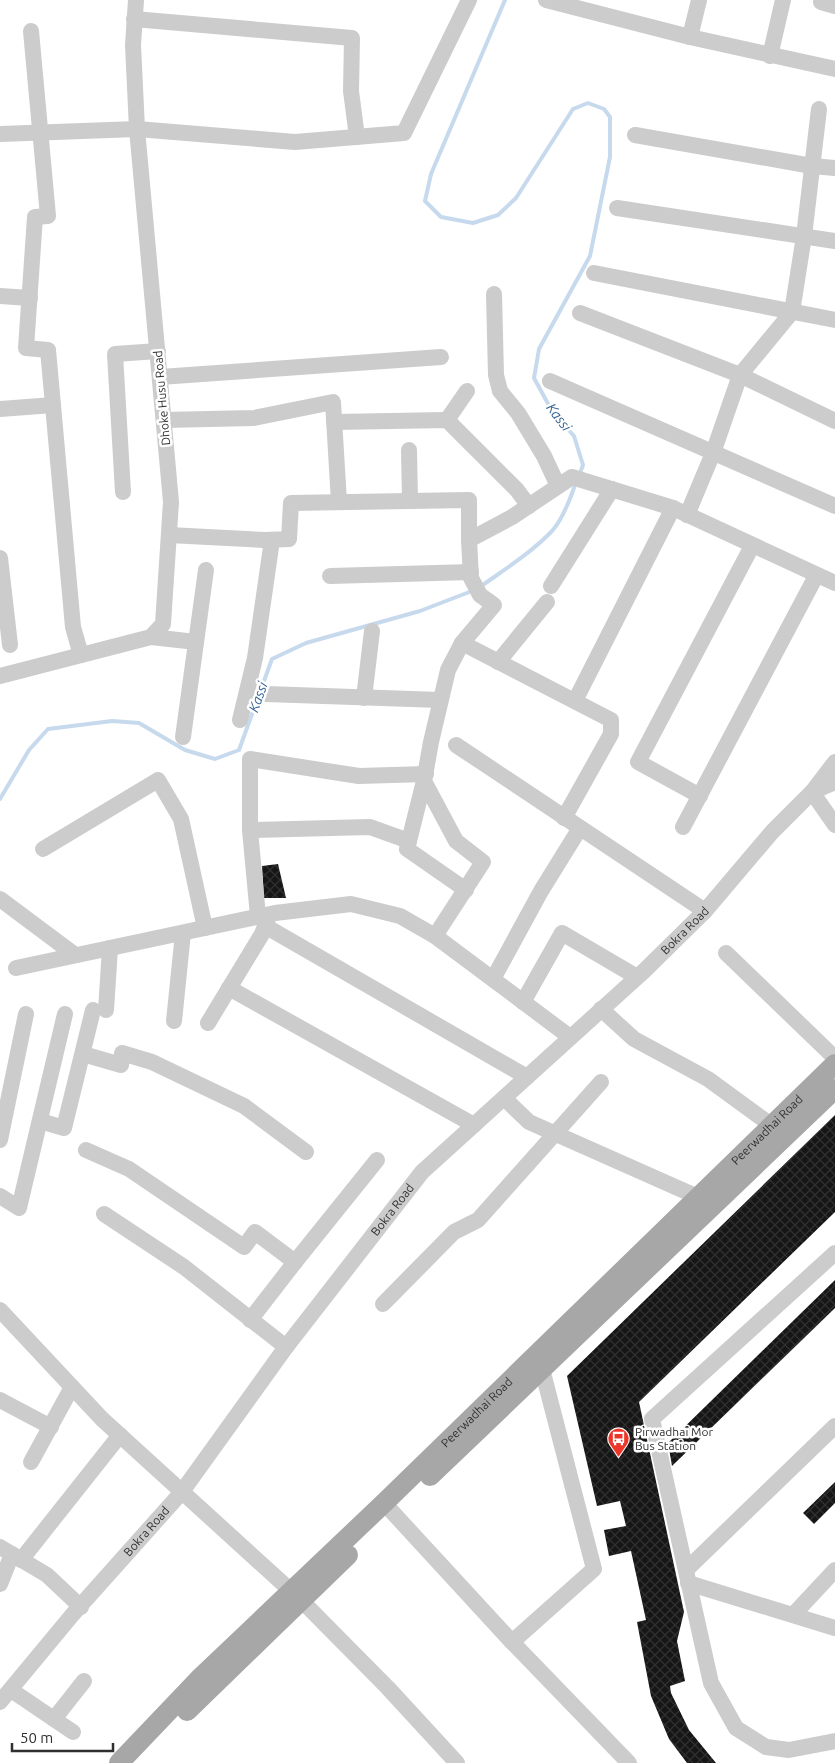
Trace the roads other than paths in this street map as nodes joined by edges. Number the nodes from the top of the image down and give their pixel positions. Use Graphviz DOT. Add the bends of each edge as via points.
graph roads {
  1 [pos="136,0"];
  2 [pos="469,0"];
  3 [pos="546,0"];
  4 [pos="699,0"];
  5 [pos="783,0"];
  6 [pos="134,19"];
  7 [pos="31,31"];
  8 [pos="690,37"];
  9 [pos="770,56"];
  10 [pos="835,69"];
  11 [pos="819,109"];
  12 [pos="137,129"];
  13 [pos="41,133"];
  14 [pos="0,134"];
  15 [pos="635,135"];
  16 [pos="357,137"];
  17 [pos="812,166"];
  18 [pos="835,168"];
  19 [pos="617,208"];
  20 [pos="804,236"];
  21 [pos="835,241"];
  22 [pos="594,273"];
  23 [pos="494,294"];
  24 [pos="0,296"];
  25 [pos="30,298"];
  26 [pos="792,312"];
  27 [pos="580,313"];
  28 [pos="835,320"];
  29 [pos="158,351"];
  30 [pos="441,357"];
  31 [pos="740,375"];
  32 [pos="160,377"];
  33 [pos="550,381"];
  34 [pos="467,391"];
  35 [pos="53,405"];
  36 [pos="0,409"];
  37 [pos="834,417"];
  38 [pos="164,420"];
  39 [pos="447,420"];
  40 [pos="334,422"];
  41 [pos="409,450"];
  42 [pos="713,453"];
  43 [pos="558,486"];
  44 [pos="612,489"];
  45 [pos="123,492"];
  46 [pos="410,501"];
  47 [pos="339,502"];
  48 [pos="529,506"];
  49 [pos="835,506"];
  50 [pos="680,511"];
  51 [pos="169,535"];
  52 [pos="272,540"];
  53 [pos="469,540"];
  54 [pos="752,546"];
  55 [pos="0,558"];
  56 [pos="206,570"];
  57 [pos="471,572"];
  58 [pos="330,576"];
  59 [pos="816,576"];
  60 [pos="835,584"];
  61 [pos="552,586"];
  62 [pos="546,602"];
  63 [pos="372,631"];
  64 [pos="151,637"];
  65 [pos="196,642"];
  66 [pos="462,643"];
  67 [pos="10,645"];
  68 [pos="81,655"];
  69 [pos="498,662"];
  70 [pos="0,676"];
  71 [pos="579,693"];
  72 [pos="266,694"];
  73 [pos="364,698"];
  74 [pos="440,700"];
  75 [pos="240,720"];
  76 [pos="182,737"];
  77 [pos="456,745"];
  78 [pos="835,762"];
  79 [pos="425,778"];
  80 [pos="835,782"];
  81 [pos="812,792"];
  82 [pos="700,796"];
  83 [pos="564,818"];
  84 [pos="835,825"];
  85 [pos="683,827"];
  86 [pos="580,828"];
  87 [pos="250,830"];
  88 [pos="409,841"];
  89 [pos="43,849"];
  90 [pos="466,890"];
  91 [pos="0,900"];
  92 [pos="705,911"];
  93 [pos="264,919"];
  94 [pos="205,928"];
  95 [pos="183,932"];
  96 [pos="435,936"];
  97 [pos="110,948"];
  98 [pos="726,953"];
  99 [pos="75,955"];
  100 [pos="16,968"];
  101 [pos="637,977"];
  102 [pos="493,979"];
  103 [pos="229,988"];
  104 [pos="523,1002"];
  105 [pos="602,1009"];
  106 [pos="26,1014"];
  107 [pos="65,1014"];
  108 [pos="174,1021"];
  109 [pos="208,1023"];
  110 [pos="570,1037"];
  111 [pos="83,1054"];
  112 [pos="835,1058"];
  113 [pos="835,1064"];
  114 [pos="527,1077"];
  115 [pos="601,1082"];
  116 [pos="835,1089"];
  117 [pos="504,1098"];
  118 [pos="40,1121"];
  119 [pos="474,1125"];
  120 [pos="771,1125"];
  121 [pos="556,1134"];
  122 [pos="0,1140"];
  123 [pos="86,1150"];
  124 [pos="306,1152"];
  125 [pos="377,1160"];
  126 [pos="0,1196"];
  127 [pos="698,1197"];
  128 [pos="104,1214"];
  129 [pos="835,1253"];
  130 [pos="295,1262"];
  131 [pos="383,1304"];
  132 [pos="0,1310"];
  133 [pos="250,1320"];
  134 [pos="286,1347"];
  135 [pos="542,1370"];
  136 [pos="72,1387"];
  137 [pos="0,1400"];
  138 [pos="835,1426"];
  139 [pos="51,1427"];
  140 [pos="120,1435"];
  141 [pos="32,1462"];
  142 [pos="181,1492"];
  143 [pos="388,1508"];
  144 [pos="11,1554"];
  145 [pos="835,1570"];
  146 [pos="687,1577"];
  147 [pos="0,1584"];
  148 [pos="296,1595"];
  149 [pos="81,1606"];
  150 [pos="793,1615"];
  151 [pos="835,1628"];
  152 [pos="512,1642"];
  153 [pos="84,1681"];
  154 [pos="11,1690"];
  155 [pos="0,1702"];
  156 [pos="54,1719"];
  157 [pos="73,1732"];
  158 [pos="835,1741"];
  159 [pos="772,1756"];
  160 [pos="119,1763"];
  161 [pos="135,1763"];
  162 [pos="457,1763"];
  163 [pos="628,1763"];
  1 -- 6 [label="street, Dhoke Husu Road"];
  2 -- 16 [label="street" via="404,133"];
  3 -- 8 [label="street"];
  4 -- 8 [label="street"];
  5 -- 9 [label="street"];
  6 -- 12 [label="street, Dhoke Husu Road"];
  6 -- 16 [label="street" via="352,38 351,92"];
  7 -- 13 [label="street"];
  8 -- 9 [label="street"];
  9 -- 10 [label="street"];
  11 -- 17 [label="street"];
  12 -- 13 [label="street"];
  12 -- 16 [label="street" via="295,142"];
  12 -- 29 [label="street, Dhoke Husu Road"];
  13 -- 14 [label="street"];
  13 -- 25 [label="street" via="48,216 35,217"];
  15 -- 17 [label="street"];
  17 -- 18 [label="street"];
  17 -- 20 [label="street"];
  19 -- 20 [label="street"];
  20 -- 21 [label="street"];
  20 -- 26 [label="street"];
  22 -- 26 [label="street"];
  23 -- 43 [label="street" via="496,375 500,391 544,456"];
  24 -- 25 [label="street"];
  25 -- 35 [label="street" via="26,348 48,350"];
  26 -- 28 [label="street"];
  26 -- 31 [label="street"];
  27 -- 31 [label="street"];
  29 -- 32 [label="street, Dhoke Husu Road"];
  29 -- 45 [label="street" via="115,354"];
  30 -- 32 [label="street"];
  31 -- 37 [label="street"];
  31 -- 42 [label="street"];
  32 -- 38 [label="street, Dhoke Husu Road"];
  33 -- 42 [label="street"];
  34 -- 39 [label="street"];
  35 -- 36 [label="street"];
  35 -- 68 [label="street" via="74,627"];
  38 -- 40 [label="street" via="254,418 333,402"];
  38 -- 51 [label="street, Dhoke Husu Road" via="171,502"];
  39 -- 40 [label="street"];
  39 -- 48 [label="street"];
  40 -- 47 [label="street"];
  41 -- 46 [label="street"];
  42 -- 49 [label="street"];
  42 -- 50 [label="street"];
  43 -- 44 [label="street" via="572,477"];
  43 -- 48 [label="street"];
  44 -- 50 [label="street"];
  44 -- 61 [label="street"];
  46 -- 47 [label="street"];
  46 -- 53 [label="street" via="469,500"];
  47 -- 52 [label="street" via="291,503 289,540"];
  48 -- 53 [label="street"];
  50 -- 54 [label="street"];
  50 -- 71 [label="street"];
  51 -- 52 [label="street"];
  51 -- 64 [label="street, Dhoke Husu Road" via="163,624"];
  52 -- 75 [label="street" via="255,658"];
  53 -- 57 [label="street"];
  54 -- 59 [label="street"];
  54 -- 82 [label="street" via="638,762"];
  55 -- 67 [label="street"];
  56 -- 65 [label="street"];
  57 -- 58 [label="street"];
  57 -- 66 [label="street" via="480,595 494,605"];
  59 -- 60 [label="street"];
  59 -- 82 [label="street"];
  62 -- 69 [label="street"];
  63 -- 73 [label="street"];
  64 -- 65 [label="street"];
  64 -- 68 [label="street"];
  65 -- 76 [label="street"];
  66 -- 69 [label="street"];
  66 -- 74 [label="street" via="448,670"];
  68 -- 70 [label="street"];
  69 -- 83 [label="street" via="611,720 611,734"];
  72 -- 73 [label="street"];
  73 -- 74 [label="street"];
  74 -- 79 [label="street"];
  77 -- 83 [label="street"];
  78 -- 81 [label="street, Bokra Road"];
  79 -- 87 [label="street" via="359,776 250,759"];
  79 -- 88 [label="street"];
  79 -- 90 [label="street" via="456,841 483,862"];
  80 -- 81 [label="street"];
  81 -- 84 [label="street"];
  81 -- 92 [label="street, Bokra Road" via="772,832"];
  82 -- 85 [label="street"];
  83 -- 86 [label="street"];
  86 -- 92 [label="street"];
  86 -- 102 [label="street"];
  87 -- 88 [label="street" via="370,827"];
  87 -- 93 [label="street"];
  88 -- 90 [label="street" via="406,849"];
  89 -- 94 [label="street" via="158,780 181,819"];
  90 -- 96 [label="street"];
  91 -- 99 [label="street"];
  92 -- 101 [label="street, Bokra Road"];
  93 -- 94 [label="street"];
  93 -- 96 [label="street" via="351,904 400,916"];
  93 -- 103 [label="street"];
  93 -- 114 [label="street"];
  94 -- 95 [label="street"];
  95 -- 97 [label="street"];
  95 -- 108 [label="street"];
  96 -- 102 [label="street"];
  97 -- 99 [label="street"];
  97 -- 111 [label="street" via="100,1010"];
  98 -- 112 [label="street"];
  99 -- 100 [label="street"];
  101 -- 104 [label="street" via="562,933"];
  101 -- 105 [label="street, Bokra Road"];
  102 -- 104 [label="street"];
  103 -- 109 [label="street"];
  103 -- 119 [label="street"];
  104 -- 110 [label="street"];
  105 -- 110 [label="street, Bokra Road"];
  105 -- 120 [label="street" via="634,1039 708,1079"];
  106 -- 122 [label="street"];
  107 -- 118 [label="street"];
  110 -- 114 [label="street, Bokra Road"];
  111 -- 118 [label="street" via="64,1128"];
  111 -- 124 [label="street" via="121,1065 122,1053 152,1062 244,1106"];
  113 -- 120 [label="main road, Peerwadhai Road"];
  114 -- 117 [label="street, Bokra Road"];
  115 -- 121 [label="street"];
  116 -- 135 [label="main road"];
  117 -- 119 [label="street, Bokra Road"];
  117 -- 121 [label="street" via="529,1122"];
  118 -- 126 [label="street" via="19,1208"];
  119 -- 134 [label="street, Bokra Road" via="422,1172"];
  120 -- 127 [label="main road, Peerwadhai Road"];
  121 -- 127 [label="street"];
  121 -- 131 [label="street" via="478,1220 454,1232"];
  123 -- 130 [label="street" via="129,1169 244,1247 256,1232"];
  125 -- 130 [label="street"];
  127 -- 143 [label="main road, Peerwadhai Road"];
  128 -- 133 [label="street" via="184,1267"];
  129 -- 146 [label="street" via="652,1419"];
  130 -- 133 [label="street"];
  132 -- 136 [label="street"];
  133 -- 134 [label="street"];
  134 -- 142 [label="street, Bokra Road"];
  135 -- 143 [label="main road"];
  135 -- 152 [label="street" via="594,1569"];
  136 -- 139 [label="street"];
  136 -- 140 [label="street"];
  137 -- 139 [label="street"];
  138 -- 146 [label="street"];
  139 -- 141 [label="street"];
  140 -- 142 [label="street"];
  140 -- 144 [label="street"];
  142 -- 148 [label="street"];
  142 -- 149 [label="street, Bokra Road"];
  143 -- 148 [label="main road, Peerwadhai Road"];
  143 -- 152 [label="street"];
  144 -- 147 [label="street"];
  144 -- 149 [label="street" via="47,1575"];
  145 -- 150 [label="street"];
  146 -- 150 [label="street"];
  146 -- 159 [label="street" via="711,1683 736,1728 766,1747"];
  148 -- 160 [label="main road, Peerwadhai Road" via="202,1677"];
  148 -- 161 [label="main road"];
  148 -- 162 [label="street"];
  149 -- 154 [label="street, Bokra Road"];
  150 -- 151 [label="street"];
  152 -- 163 [label="street"];
  153 -- 156 [label="street"];
  154 -- 155 [label="street, Bokra Road"];
  154 -- 156 [label="street"];
  156 -- 157 [label="street"];
  158 -- 159 [label="street"];
}
